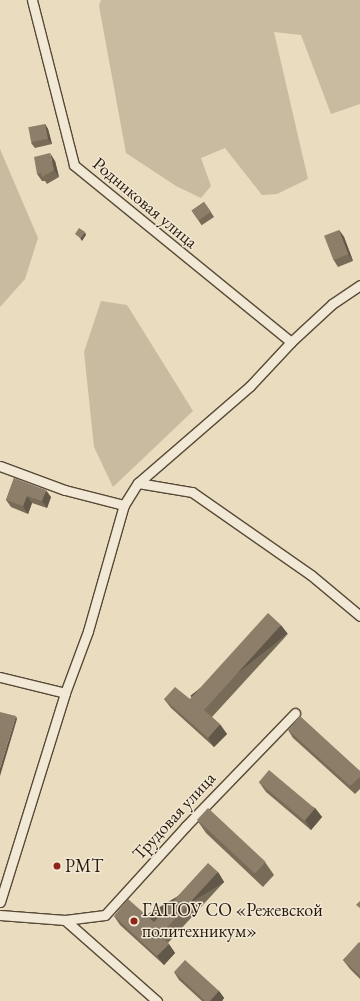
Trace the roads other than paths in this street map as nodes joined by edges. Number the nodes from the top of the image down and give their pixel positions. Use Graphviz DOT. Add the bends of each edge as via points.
graph roads {
  1 [pos="32,0"];
  2 [pos="360,285"];
  3 [pos="291,342"];
  4 [pos="1,470"];
  5 [pos="138,483"];
  6 [pos="124,505"];
  7 [pos="360,616"];
  8 [pos="0,677"];
  9 [pos="65,693"];
  10 [pos="295,713"];
  11 [pos="0,902"];
  12 [pos="0,915"];
  13 [pos="65,920"];
  14 [pos="157,1001"];
  1 -- 3 [label="street, Родниковая улица" via="74,165"];
  2 -- 3 [label="street" via="332,304"];
  3 -- 5 [label="street" via="250,386"];
  4 -- 6 [label="street"];
  5 -- 6 [label="street"];
  5 -- 7 [label="street" via="192,492 311,576"];
  6 -- 9 [label="street" via="88,631"];
  8 -- 9 [label="street"];
  9 -- 11 [label="street"];
  10 -- 13 [label="street, Трудовая улица" via="105,915"];
  12 -- 13 [label="street, Трудовая улица"];
  13 -- 14 [label="street"];
}
